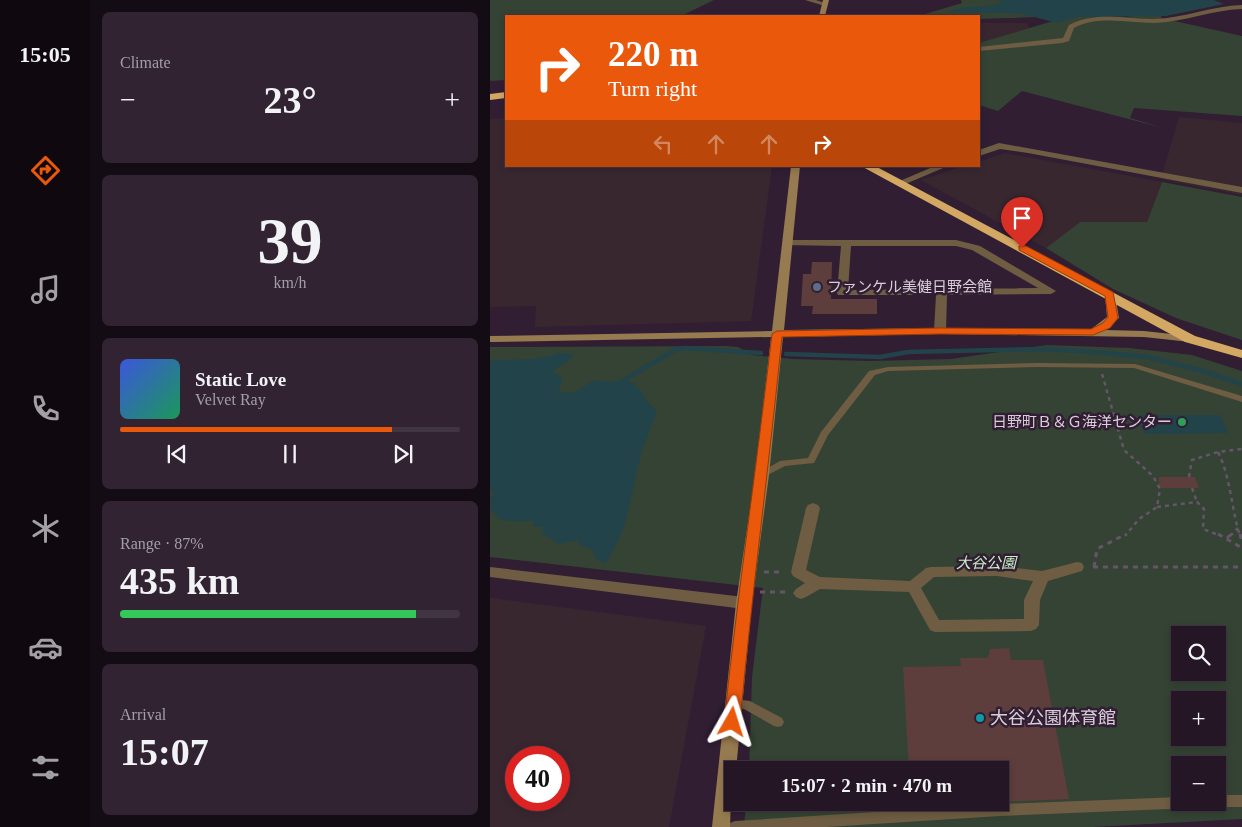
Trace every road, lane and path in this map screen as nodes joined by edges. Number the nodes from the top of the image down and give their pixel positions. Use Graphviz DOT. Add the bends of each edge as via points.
graph roads {
  1 [pos="808,0"];
  2 [pos="826,2"];
  3 [pos="1242,7"];
  4 [pos="822,15"];
  5 [pos="980,49"];
  6 [pos="505,95"];
  7 [pos="490,98"];
  8 [pos="980,153"];
  9 [pos="796,167"];
  10 [pos="868,167"];
  11 [pos="941,167"];
  12 [pos="900,183"];
  13 [pos="1242,190"];
  14 [pos="787,243"];
  15 [pos="846,243"];
  16 [pos="942,293"];
  17 [pos="1110,294"];
  18 [pos="940,331"];
  19 [pos="1093,332"];
  20 [pos="777,334"];
  21 [pos="490,339"];
  22 [pos="1190,339"];
  23 [pos="1242,354"];
  24 [pos="1102,365"];
  25 [pos="1242,399"];
  26 [pos="1242,449"];
  27 [pos="1218,452"];
  28 [pos="762,475"];
  29 [pos="1189,477"];
  30 [pos="1192,488"];
  31 [pos="1197,502"];
  32 [pos="1157,507"];
  33 [pos="813,508"];
  34 [pos="1238,528"];
  35 [pos="1227,538"];
  36 [pos="1242,542"];
  37 [pos="1242,548"];
  38 [pos="1077,567"];
  39 [pos="1094,567"];
  40 [pos="1242,567"];
  41 [pos="490,572"];
  42 [pos="762,572"];
  43 [pos="798,572"];
  44 [pos="1042,577"];
  45 [pos="818,583"];
  46 [pos="913,587"];
  47 [pos="760,592"];
  48 [pos="800,592"];
  49 [pos="744,603"];
  50 [pos="734,704"];
  51 [pos="778,722"];
  52 [pos="1226,801"];
  53 [pos="1242,801"];
  54 [pos="1171,803"];
  55 [pos="721,827"];
  56 [pos="735,827"];
  1 -- 2 [label="street"];
  2 -- 4 [label="street"];
  3 -- 5 [label="street" via="1226,7 1164,21 1087,21 1074,24 1066,39 1059,41"];
  6 -- 7 [label="highway"];
  8 -- 13 [label="street" via="999,146 1008,147"];
  9 -- 14 [label="street"];
  10 -- 12 [label="highway"];
  11 -- 12 [label="street"];
  12 -- 17 [label="highway"];
  14 -- 15 [label="street"];
  14 -- 20 [label="street"];
  15 -- 16 [label="street" via="842,293"];
  15 -- 16 [label="street" via="956,243 976,248 1051,291"];
  16 -- 18 [label="street"];
  17 -- 19 [label="street" via="1113,318"];
  17 -- 22 [label="highway"];
  18 -- 19 [label="street"];
  18 -- 20 [label="street"];
  19 -- 22 [label="street"];
  20 -- 21 [label="street"];
  20 -- 28 [label="street"];
  22 -- 23 [label="highway"];
  24 -- 25 [label="lane" via="1135,366"];
  24 -- 28 [label="lane" via="888,368 872,373 824,434 811,461 783,463"];
  24 -- 32 [label="path" via="1108,401 1124,450 1153,476 1160,489"];
  26 -- 27 [label="path"];
  27 -- 29 [label="path" via="1192,460"];
  27 -- 34 [label="path" via="1224,463"];
  28 -- 49 [label="street"];
  30 -- 31 [label="path"];
  31 -- 32 [label="path"];
  31 -- 35 [label="path" via="1204,509 1203,529"];
  32 -- 39 [label="path" via="1139,519 1124,537 1097,550"];
  33 -- 43 [label="street"];
  34 -- 35 [label="path"];
  34 -- 36 [label="path"];
  35 -- 37 [label="path"];
  38 -- 39 [label="path"];
  38 -- 44 [label="street"];
  39 -- 40 [label="path"];
  41 -- 49 [label="street"];
  42 -- 43 [label="path"];
  43 -- 45 [label="street"];
  44 -- 46 [label="street" via="997,571 931,572"];
  44 -- 46 [label="street" via="1032,600 1031,625 935,626"];
  45 -- 46 [label="street"];
  45 -- 48 [label="street"];
  47 -- 48 [label="path"];
  49 -- 50 [label="street"];
  50 -- 51 [label="lane" via="746,704"];
  50 -- 55 [label="street"];
  52 -- 53 [label="lane"];
  54 -- 56 [label="lane"];
}
